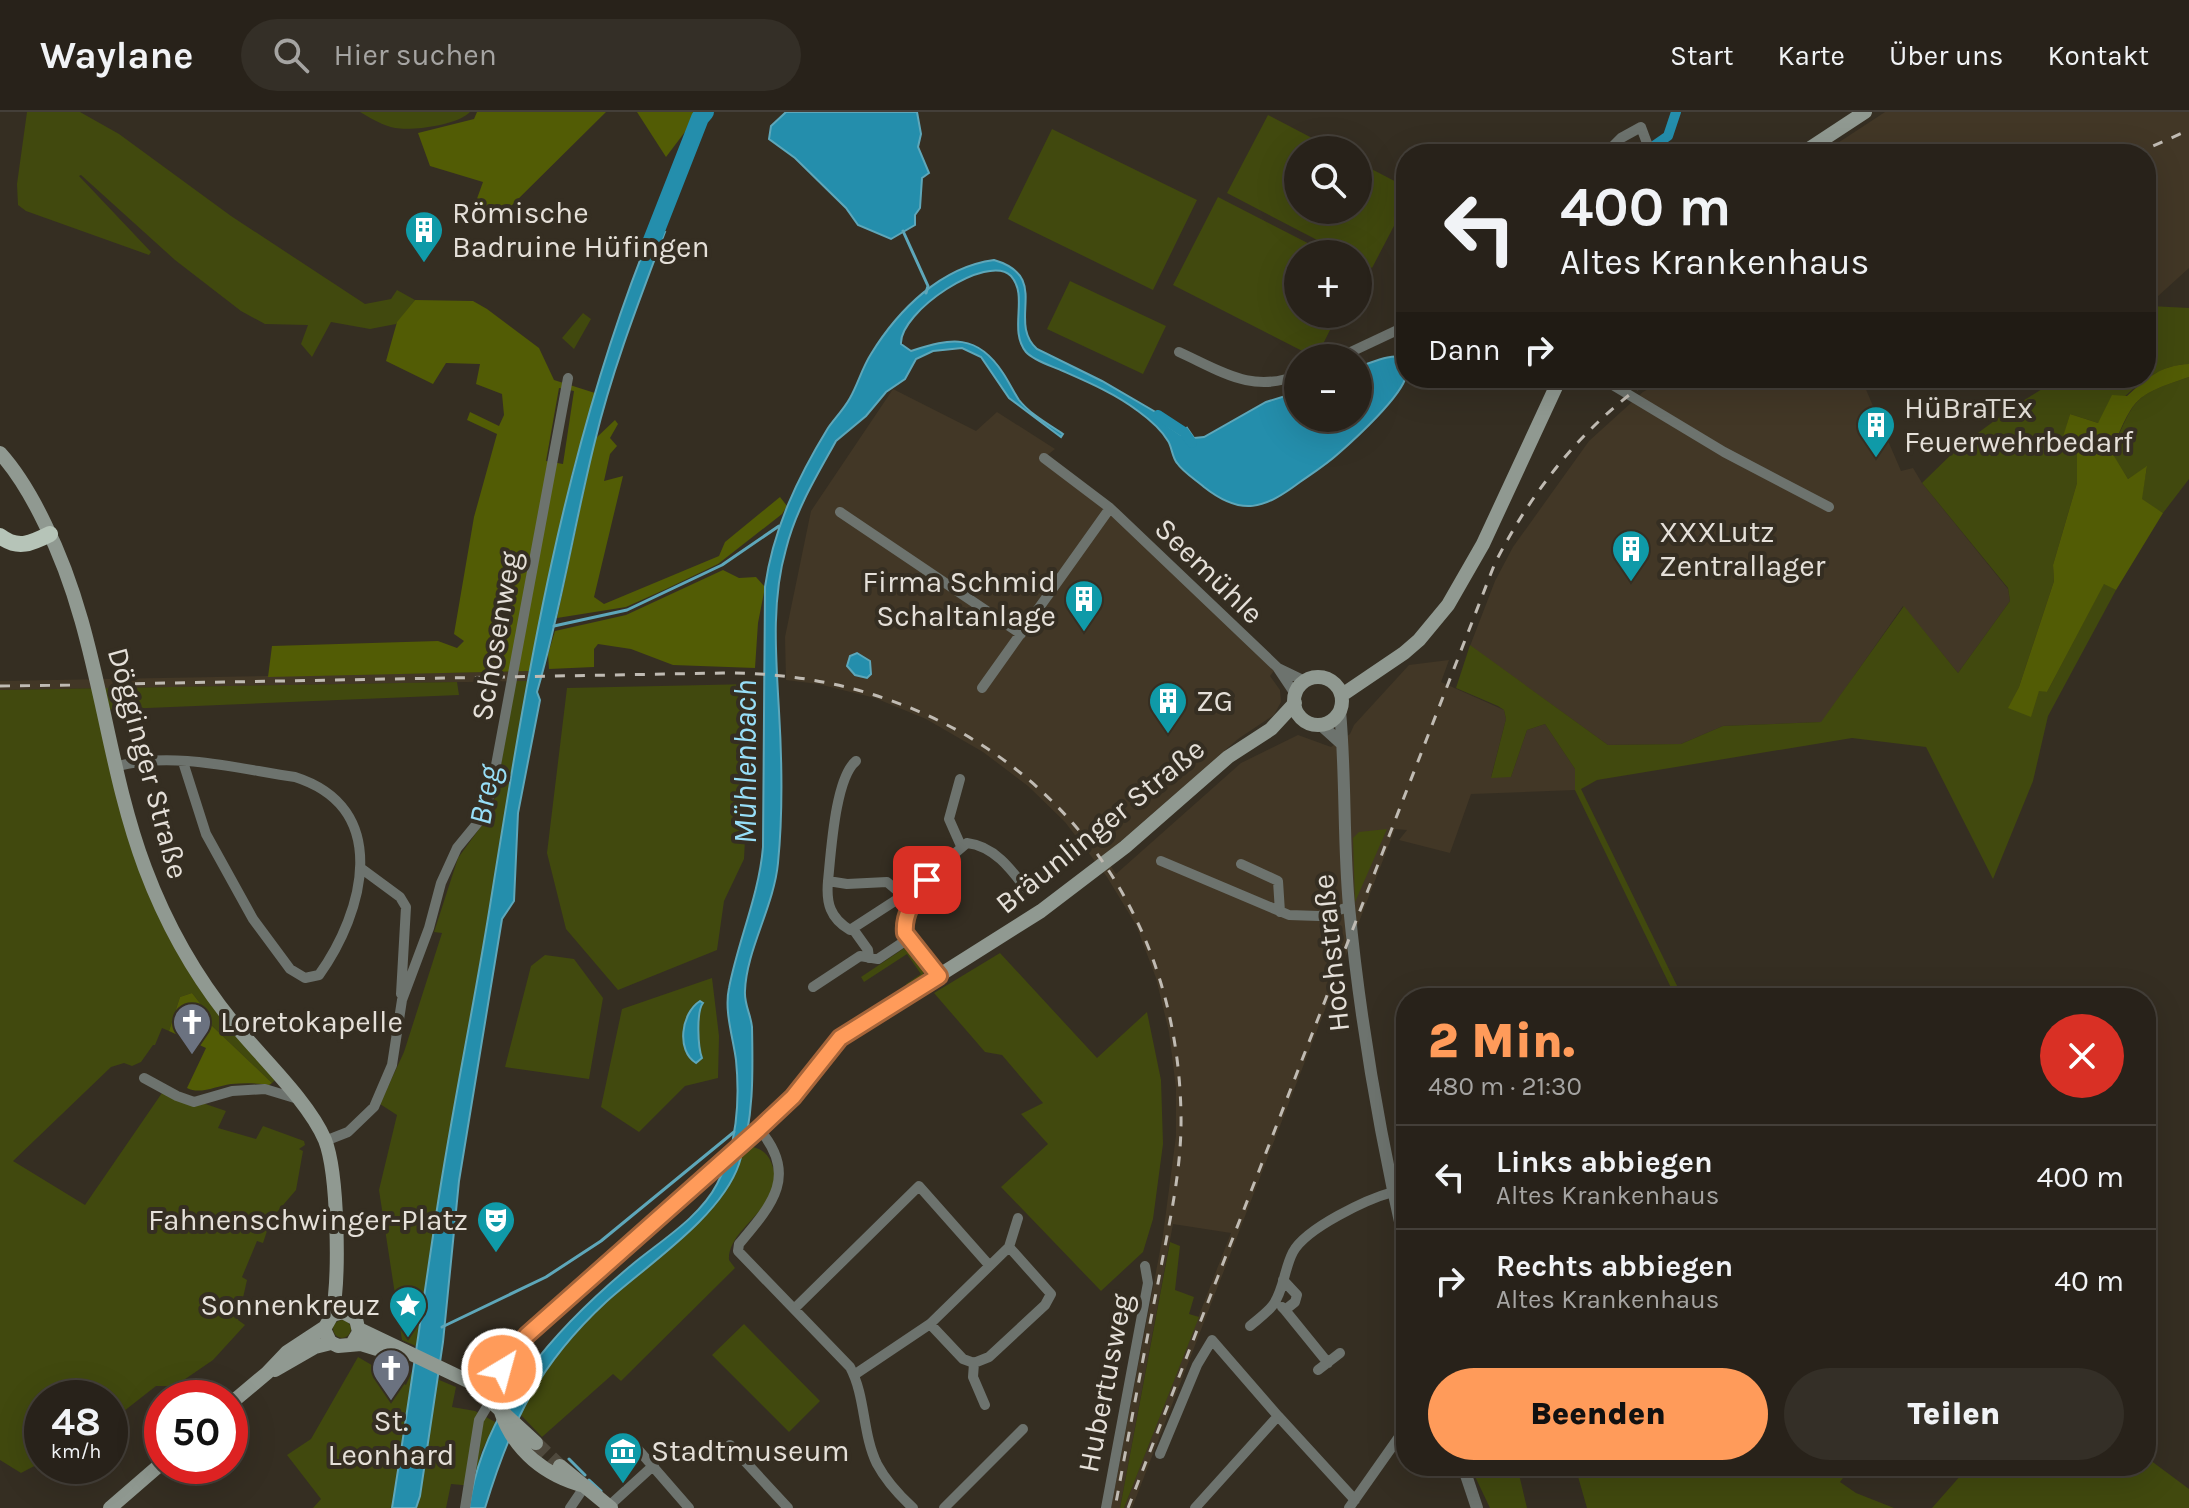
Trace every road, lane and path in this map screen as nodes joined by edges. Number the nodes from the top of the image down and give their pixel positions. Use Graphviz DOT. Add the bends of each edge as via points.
graph roads {
  1 [pos="1865,112"];
  2 [pos="1615,144"];
  3 [pos="1647,144"];
  4 [pos="1816,144"];
  5 [pos="1396,331"];
  6 [pos="1368,344"];
  7 [pos="1179,352"];
  8 [pos="568,378"];
  9 [pos="1284,381"];
  10 [pos="1555,388"];
  11 [pos="1618,388"];
  12 [pos="0,453"];
  13 [pos="1044,458"];
  14 [pos="1829,507"];
  15 [pos="1110,508"];
  16 [pos="840,512"];
  17 [pos="50,534"];
  18 [pos="0,536"];
  19 [pos="1021,634"];
  20 [pos="982,688"];
  21 [pos="1298,693"];
  22 [pos="1339,696"];
  23 [pos="1303,719"];
  24 [pos="1321,725"];
  25 [pos="1271,729"];
  26 [pos="1342,744"];
  27 [pos="856,761"];
  28 [pos="183,762"];
  29 [pos="118,766"];
  30 [pos="960,779"];
  31 [pos="961,846"];
  32 [pos="1161,861"];
  33 [pos="1241,864"];
  34 [pos="362,869"];
  35 [pos="828,881"];
  36 [pos="1026,889"];
  37 [pos="908,899"];
  38 [pos="1349,907"];
  39 [pos="1280,912"];
  40 [pos="853,929"];
  41 [pos="908,939"];
  42 [pos="869,958"];
  43 [pos="939,976"];
  44 [pos="813,987"];
  45 [pos="402,1000"];
  46 [pos="144,1078"];
  47 [pos="298,1099"];
  48 [pos="759,1129"];
  49 [pos="325,1141"];
  50 [pos="1393,1192"];
  51 [pos="1396,1203"];
  52 [pos="1018,1218"];
  53 [pos="1009,1247"];
  54 [pos="989,1265"];
  55 [pos="1145,1266"];
  56 [pos="337,1271"];
  57 [pos="1283,1280"];
  58 [pos="1276,1300"];
  59 [pos="795,1308"];
  60 [pos="1285,1310"];
  61 [pos="350,1314"];
  62 [pos="328,1321"];
  63 [pos="930,1324"];
  64 [pos="1250,1326"];
  65 [pos="359,1329"];
  66 [pos="331,1343"];
  67 [pos="352,1344"];
  68 [pos="1340,1353"];
  69 [pos="415,1357"];
  70 [pos="974,1363"];
  71 [pos="267,1373"];
  72 [pos="854,1375"];
  73 [pos="248,1389"];
  74 [pos="488,1399"];
  75 [pos="985,1405"];
  76 [pos="1278,1416"];
  77 [pos="1023,1429"];
  78 [pos="629,1439"];
  79 [pos="1396,1441"];
  80 [pos="730,1445"];
  81 [pos="1160,1454"];
  82 [pos="654,1465"];
  83 [pos="560,1466"];
  84 [pos="1465,1476"];
  85 [pos="144,1479"];
  86 [pos="585,1486"];
  87 [pos="1352,1504"];
  88 [pos="610,1507"];
  89 [pos="110,1508"];
  90 [pos="465,1508"];
  91 [pos="570,1508"];
  92 [pos="689,1508"];
  93 [pos="788,1508"];
  94 [pos="913,1508"];
  95 [pos="944,1508"];
  96 [pos="1106,1508"];
  97 [pos="1195,1508"];
  98 [pos="1476,1508"];
  1 -- 4 [label="main road"];
  2 -- 3 [label="street" via="1641,127"];
  5 -- 6 [label="street"];
  7 -- 9 [label="street" via="1247,381"];
  8 -- 45 [label="street, Schosenweg" via="491,792 441,883"];
  10 -- 22 [label="main road" via="1461,587 1419,640"];
  11 -- 14 [label="street"];
  12 -- 17 [label="main road, Dögginger Straße" via="32,497"];
  13 -- 15 [label="street, Seemühle"];
  15 -- 19 [label="street"];
  15 -- 21 [label="street, Seemühle"];
  16 -- 19 [label="street"];
  17 -- 18 [label="highway" via="18,545"];
  17 -- 29 [label="main road, Dögginger Straße" via="80,611"];
  19 -- 20 [label="street"];
  21 -- 22 [label="main road" via="1319,677"];
  21 -- 23 [label="main road"];
  21 -- 25 [label="main road, Bräunlinger Straße"];
  22 -- 24 [label="main road" via="1332,720"];
  22 -- 26 [label="street, Hochstraße"];
  23 -- 24 [label="main road"];
  23 -- 25 [label="main road, Bräunlinger Straße"];
  24 -- 26 [label="street"];
  25 -- 43 [label="main road, Bräunlinger Straße" via="1228,757 1041,911"];
  26 -- 38 [label="street, Hochstraße"];
  27 -- 35 [label="street" via="846,772 836,814"];
  28 -- 29 [label="street"];
  28 -- 34 [label="street" via="307,781 339,803 352,823"];
  28 -- 34 [label="street" via="206,834 253,919 290,969 305,978 319,975 342,938"];
  29 -- 47 [label="main road, Dögginger Straße" via="145,867 185,952 232,1022"];
  30 -- 31 [label="street" via="949,819"];
  31 -- 36 [label="street" via="975,844 995,854"];
  31 -- 37 [label="street"];
  32 -- 39 [label="street"];
  33 -- 39 [label="street" via="1278,881"];
  34 -- 45 [label="street" via="406,907"];
  35 -- 37 [label="street" via="887,882"];
  35 -- 40 [label="street" via="831,912"];
  37 -- 40 [label="street"];
  37 -- 41 [label="street"];
  38 -- 39 [label="street" via="1305,917"];
  38 -- 50 [label="street, Hochstraße"];
  40 -- 42 [label="street"];
  41 -- 42 [label="street" via="878,959"];
  41 -- 43 [label="street"];
  42 -- 44 [label="street" via="860,956"];
  43 -- 48 [label="main road, Bräunlinger Straße" via="840,1038 793,1097"];
  45 -- 49 [label="street, Schosenweg" via="392,1065 374,1107 348,1132"];
  46 -- 47 [label="street" via="194,1102 265,1089"];
  47 -- 49 [label="main road, Dögginger Straße"];
  48 -- 59 [label="street" via="779,1159 781,1172 768,1208 738,1251"];
  48 -- 74 [label="main road, Bräunlinger Straße" via="527,1335 486,1364"];
  49 -- 56 [label="main road, Dögginger Straße"];
  50 -- 51 [label="street, Hochstraße"];
  50 -- 57 [label="street" via="1305,1237"];
  52 -- 53 [label="street"];
  53 -- 54 [label="street"];
  53 -- 70 [label="street" via="1048,1288 1050,1299 989,1357"];
  54 -- 59 [label="street" via="919,1186"];
  54 -- 63 [label="street"];
  55 -- 96 [label="street, Hubertusweg" via="1148,1283"];
  56 -- 61 [label="main road, Dögginger Straße"];
  56 -- 62 [label="main road, Dögginger Straße"];
  57 -- 58 [label="street"];
  57 -- 60 [label="street" via="1297,1295"];
  58 -- 60 [label="street"];
  58 -- 64 [label="street"];
  59 -- 72 [label="street"];
  60 -- 68 [label="street" via="1323,1366"];
  61 -- 62 [label="main road" via="339,1312"];
  61 -- 65 [label="main road"];
  62 -- 66 [label="main road" via="325,1334"];
  62 -- 71 [label="main road"];
  63 -- 70 [label="street" via="963,1359"];
  63 -- 72 [label="street"];
  65 -- 67 [label="main road"];
  65 -- 69 [label="main road"];
  66 -- 67 [label="main road"];
  66 -- 71 [label="main road"];
  67 -- 69 [label="main road"];
  69 -- 74 [label="main road" via="454,1374"];
  70 -- 75 [label="street" via="973,1377"];
  71 -- 73 [label="main road"];
  72 -- 94 [label="street" via="876,1462"];
  74 -- 86 [label="main road" via="505,1424 526,1438 529,1457 552,1475"];
  74 -- 90 [label="street" via="479,1420"];
  76 -- 81 [label="street" via="1212,1340"];
  76 -- 87 [label="street"];
  76 -- 97 [label="street"];
  77 -- 95 [label="street"];
  78 -- 82 [label="street"];
  79 -- 87 [label="street"];
  80 -- 93 [label="street"];
  82 -- 88 [label="street"];
  82 -- 92 [label="street"];
  83 -- 86 [label="main road"];
  84 -- 98 [label="street"];
  85 -- 89 [label="main road"];
  86 -- 88 [label="main road"];
  86 -- 91 [label="street"];
}
